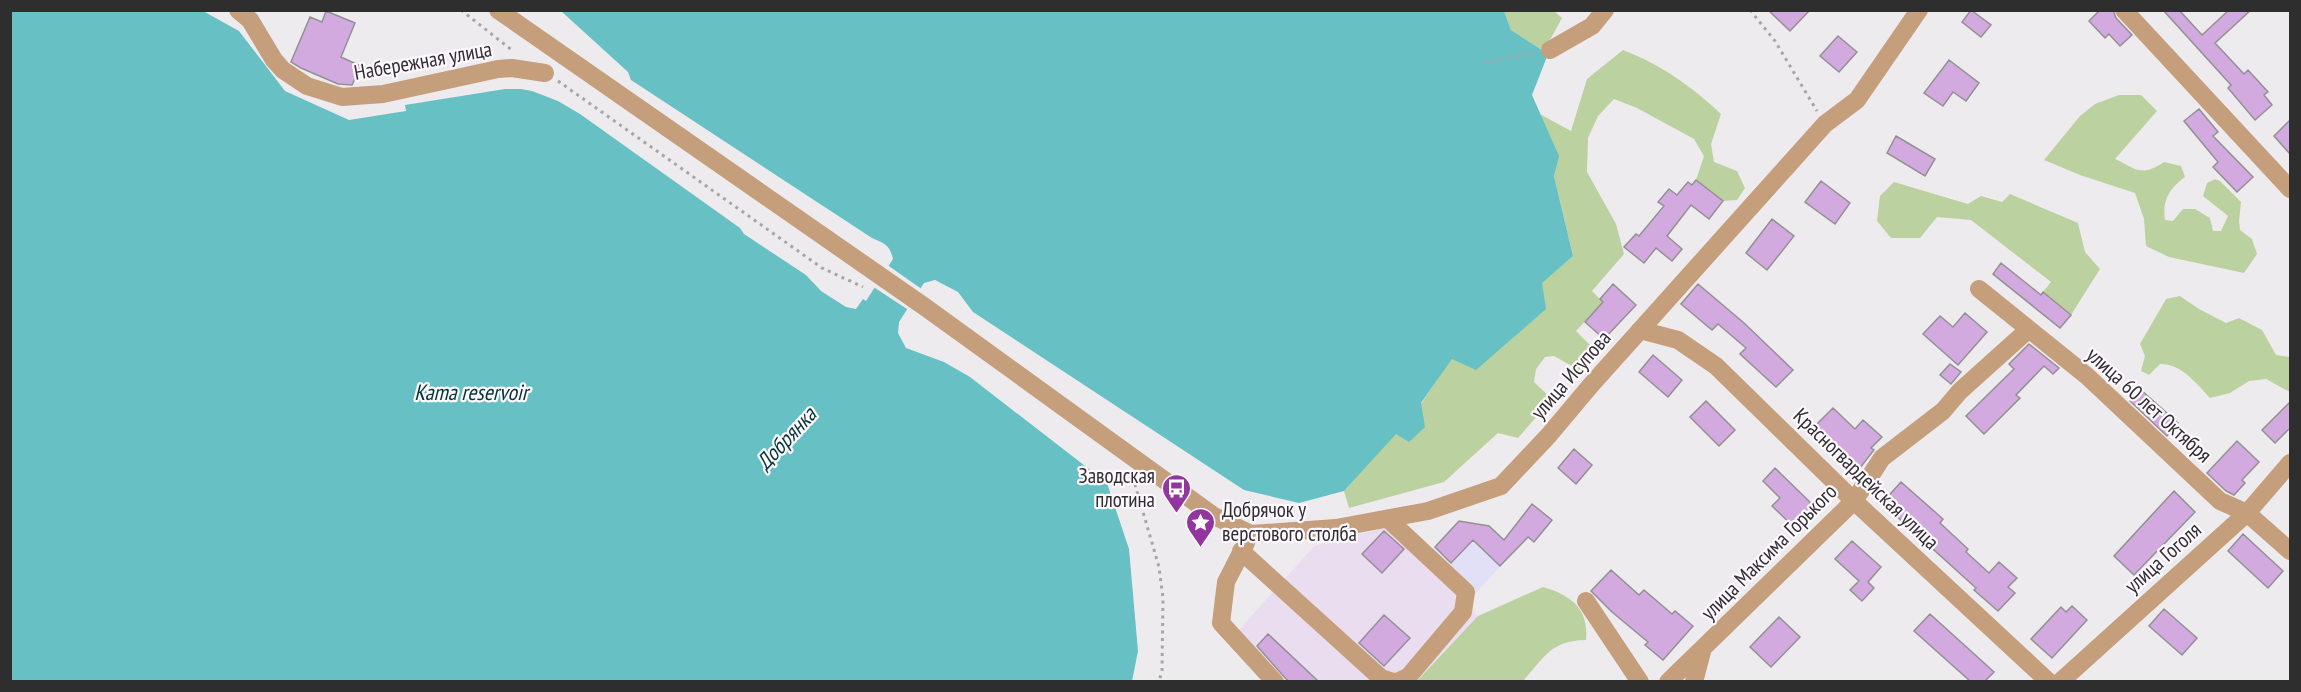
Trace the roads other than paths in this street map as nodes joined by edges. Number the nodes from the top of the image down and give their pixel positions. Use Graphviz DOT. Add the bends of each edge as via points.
graph roads {
  1 [pos="238,10"];
  2 [pos="1605,10"];
  3 [pos="1919,10"];
  4 [pos="2124,10"];
  5 [pos="504,15"];
  6 [pos="1550,50"];
  7 [pos="545,73"];
  8 [pos="2290,189"];
  9 [pos="1979,289"];
  10 [pos="1640,330"];
  11 [pos="2028,330"];
  12 [pos="2290,462"];
  13 [pos="1854,501"];
  14 [pos="2247,513"];
  15 [pos="1389,520"];
  16 [pos="1251,534"];
  17 [pos="1241,551"];
  18 [pos="2290,551"];
  19 [pos="1586,601"];
  20 [pos="1703,648"];
  21 [pos="1275,681"];
  22 [pos="1396,681"];
  23 [pos="1640,681"];
  24 [pos="1668,681"];
  25 [pos="1694,681"];
  26 [pos="2049,681"];
  27 [pos="2060,681"];
  1 -- 7 [label="street, Набережная улица" via="250,20 274,60 289,74 307,86 342,97 383,94 498,69"];
  2 -- 6 [label="street" via="1592,26"];
  3 -- 10 [label="street, улица Исупова" via="1857,100 1825,124"];
  4 -- 8 [label="street"];
  5 -- 16 [label="street, улица Исупова" via="926,307 1214,516"];
  9 -- 11 [label="street, улица 60 лет Октября"];
  10 -- 13 [label="street, Красногвардейская улица" via="1678,340 1716,366"];
  10 -- 15 [label="street, улица Исупова" via="1501,486"];
  11 -- 13 [label="street, улица Максима Горького" via="1943,411 1882,458"];
  11 -- 14 [label="street, улица 60 лет Октября" via="2087,376 2220,501"];
  12 -- 14 [label="street, улица Гоголя"];
  13 -- 20 [label="street, улица Максима Горького"];
  13 -- 26 [label="street, Красногвардейская улица"];
  14 -- 18 [label="street, улица 60 лет Октября"];
  14 -- 27 [label="street, улица Гоголя"];
  15 -- 16 [label="street, улица Исупова"];
  15 -- 22 [label="street" via="1466,592 1463,612 1407,677"];
  16 -- 17 [label="street"];
  17 -- 21 [label="street" via="1226,582 1221,623"];
  17 -- 22 [label="street" via="1382,678"];
  19 -- 23 [label="street"];
  20 -- 24 [label="street, улица Максима Горького"];
  20 -- 25 [label="street"];
}
